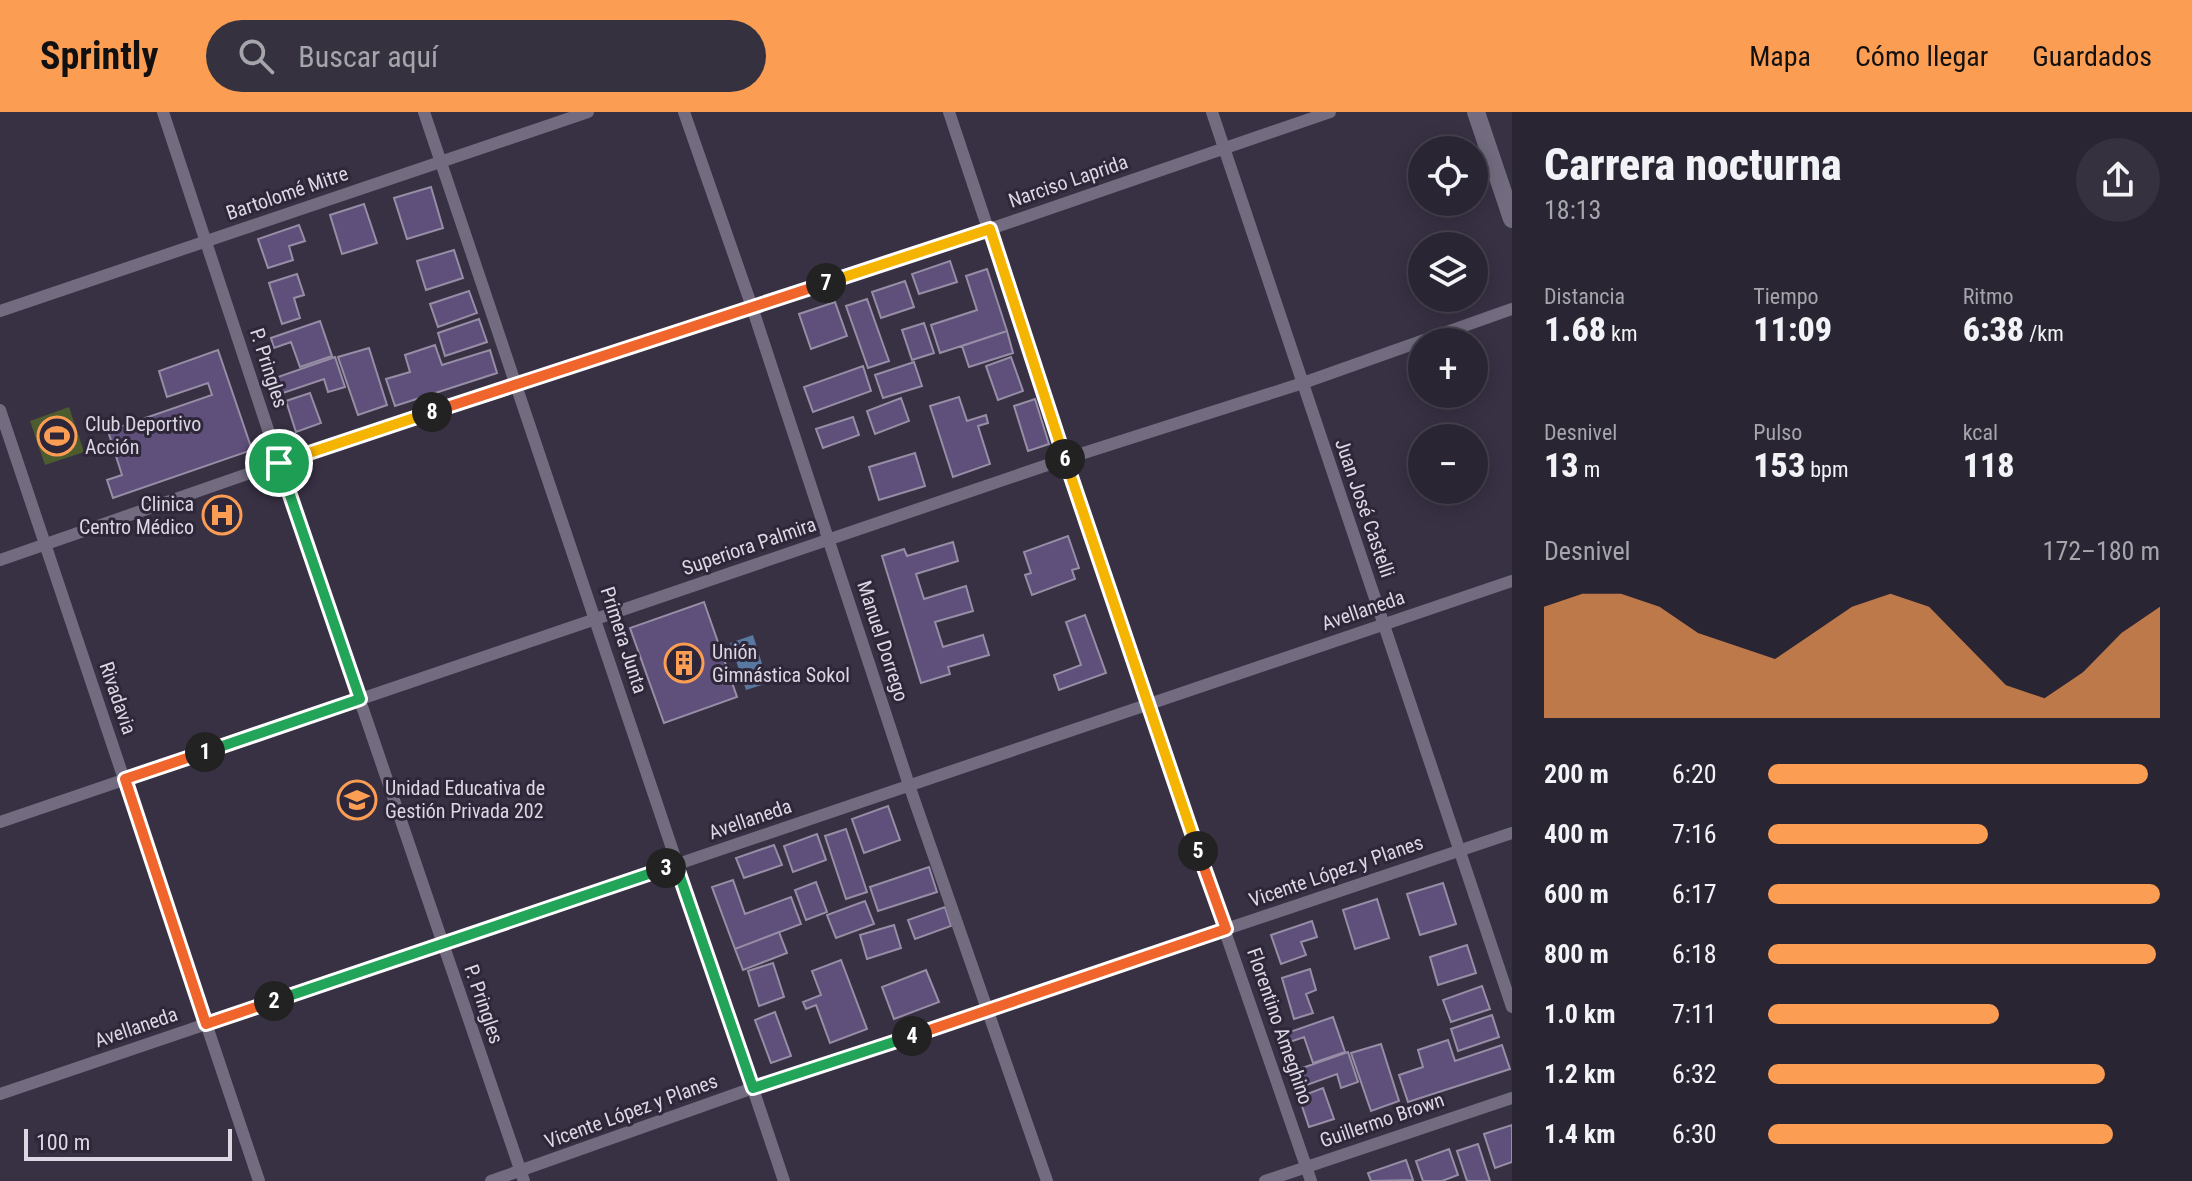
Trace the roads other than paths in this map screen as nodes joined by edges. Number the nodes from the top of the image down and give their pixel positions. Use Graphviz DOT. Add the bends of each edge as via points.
graph roads {
  1 [pos="163,112"];
  2 [pos="424,112"];
  3 [pos="588,112"];
  4 [pos="684,112"];
  5 [pos="949,112"];
  6 [pos="1212,112"];
  7 [pos="1330,112"];
  8 [pos="1476,112"];
  9 [pos="1224,148"];
  10 [pos="441,162"];
  11 [pos="1512,219"];
  12 [pos="990,229"];
  13 [pos="207,241"];
  14 [pos="752,307"];
  15 [pos="1512,309"];
  16 [pos="0,311"];
  17 [pos="1303,383"];
  18 [pos="515,384"];
  19 [pos="0,410"];
  20 [pos="1065,459"];
  21 [pos="279,463"];
  22 [pos="828,540"];
  23 [pos="45,544"];
  24 [pos="0,560"];
  25 [pos="1512,581"];
  26 [pos="596,620"];
  27 [pos="1384,625"];
  28 [pos="360,699"];
  29 [pos="1147,705"];
  30 [pos="125,779"];
  31 [pos="909,785"];
  32 [pos="0,822"];
  33 [pos="1512,833"];
  34 [pos="1460,850"];
  35 [pos="676,865"];
  36 [pos="1226,929"];
  37 [pos="442,944"];
  38 [pos="1512,1007"];
  39 [pos="989,1010"];
  40 [pos="206,1024"];
  41 [pos="753,1088"];
  42 [pos="0,1094"];
  43 [pos="1512,1098"];
  44 [pos="1306,1167"];
  45 [pos="522,1176"];
  46 [pos="259,1181"];
  47 [pos="491,1181"];
  48 [pos="784,1181"];
  49 [pos="1047,1181"];
  50 [pos="1265,1181"];
  51 [pos="1311,1181"];
  1 -- 13 [label="street, P. Pringles"];
  2 -- 10 [label="street, Primera Junta"];
  3 -- 10 [label="street, Bartolomé Mitre"];
  4 -- 14 [label="street, Manuel Dorrego"];
  5 -- 12 [label="street, Florentino Ameghino"];
  6 -- 9 [label="street, Juan José Castelli"];
  7 -- 9 [label="street, Narciso Laprida"];
  8 -- 11 [label="main road"];
  9 -- 12 [label="street, Narciso Laprida"];
  9 -- 17 [label="street, Juan José Castelli"];
  10 -- 13 [label="street, Bartolomé Mitre"];
  10 -- 18 [label="street, Primera Junta"];
  12 -- 14 [label="street, Narciso Laprida"];
  12 -- 20 [label="street, Florentino Ameghino"];
  13 -- 16 [label="street, Bartolomé Mitre"];
  13 -- 21 [label="street, P. Pringles"];
  14 -- 18 [label="street, Narciso Laprida"];
  14 -- 22 [label="street, Manuel Dorrego"];
  15 -- 17 [label="street, Superiora Palmira"];
  17 -- 20 [label="street, Superiora Palmira"];
  17 -- 27 [label="street, Juan José Castelli"];
  18 -- 21 [label="street, Narciso Laprida"];
  18 -- 26 [label="street, Primera Junta"];
  19 -- 23 [label="street, Rivadavia"];
  20 -- 22 [label="street, Superiora Palmira"];
  20 -- 29 [label="street, Florentino Ameghino"];
  21 -- 23 [label="street, Narciso Laprida"];
  21 -- 28 [label="street, P. Pringles"];
  22 -- 26 [label="street, Superiora Palmira"];
  22 -- 31 [label="street, Manuel Dorrego"];
  23 -- 24 [label="street, Narciso Laprida"];
  23 -- 30 [label="street, Rivadavia"];
  25 -- 27 [label="street, Avellaneda"];
  26 -- 28 [label="street, Superiora Palmira"];
  26 -- 35 [label="street, Primera Junta"];
  27 -- 29 [label="street, Avellaneda"];
  27 -- 34 [label="street, Juan José Castelli"];
  28 -- 30 [label="street, Superiora Palmira"];
  28 -- 37 [label="street, P. Pringles"];
  29 -- 31 [label="street, Avellaneda"];
  29 -- 36 [label="street, Florentino Ameghino"];
  30 -- 32 [label="street, Superiora Palmira"];
  30 -- 40 [label="street, Rivadavia"];
  31 -- 35 [label="street, Avellaneda"];
  31 -- 39 [label="street, Manuel Dorrego"];
  33 -- 34 [label="street, Vicente López y Planes"];
  34 -- 36 [label="street, Vicente López y Planes"];
  34 -- 38 [label="street, Juan José Castelli"];
  35 -- 37 [label="street, Avellaneda"];
  35 -- 41 [label="street, Primera Junta"];
  36 -- 39 [label="street, Vicente López y Planes"];
  36 -- 44 [label="street, Florentino Ameghino"];
  37 -- 40 [label="street, Avellaneda"];
  37 -- 45 [label="street, P. Pringles"];
  39 -- 41 [label="street, Vicente López y Planes"];
  39 -- 49 [label="street, Manuel Dorrego"];
  40 -- 42 [label="street, Avellaneda"];
  40 -- 46 [label="street, Rivadavia"];
  41 -- 45 [label="street, Vicente López y Planes"];
  41 -- 48 [label="street, Primera Junta"];
  43 -- 44 [label="street, Guillermo Brown"];
  44 -- 50 [label="street, Guillermo Brown"];
  44 -- 51 [label="street, Florentino Ameghino"];
  45 -- 47 [label="street, Vicente López y Planes"];
}
